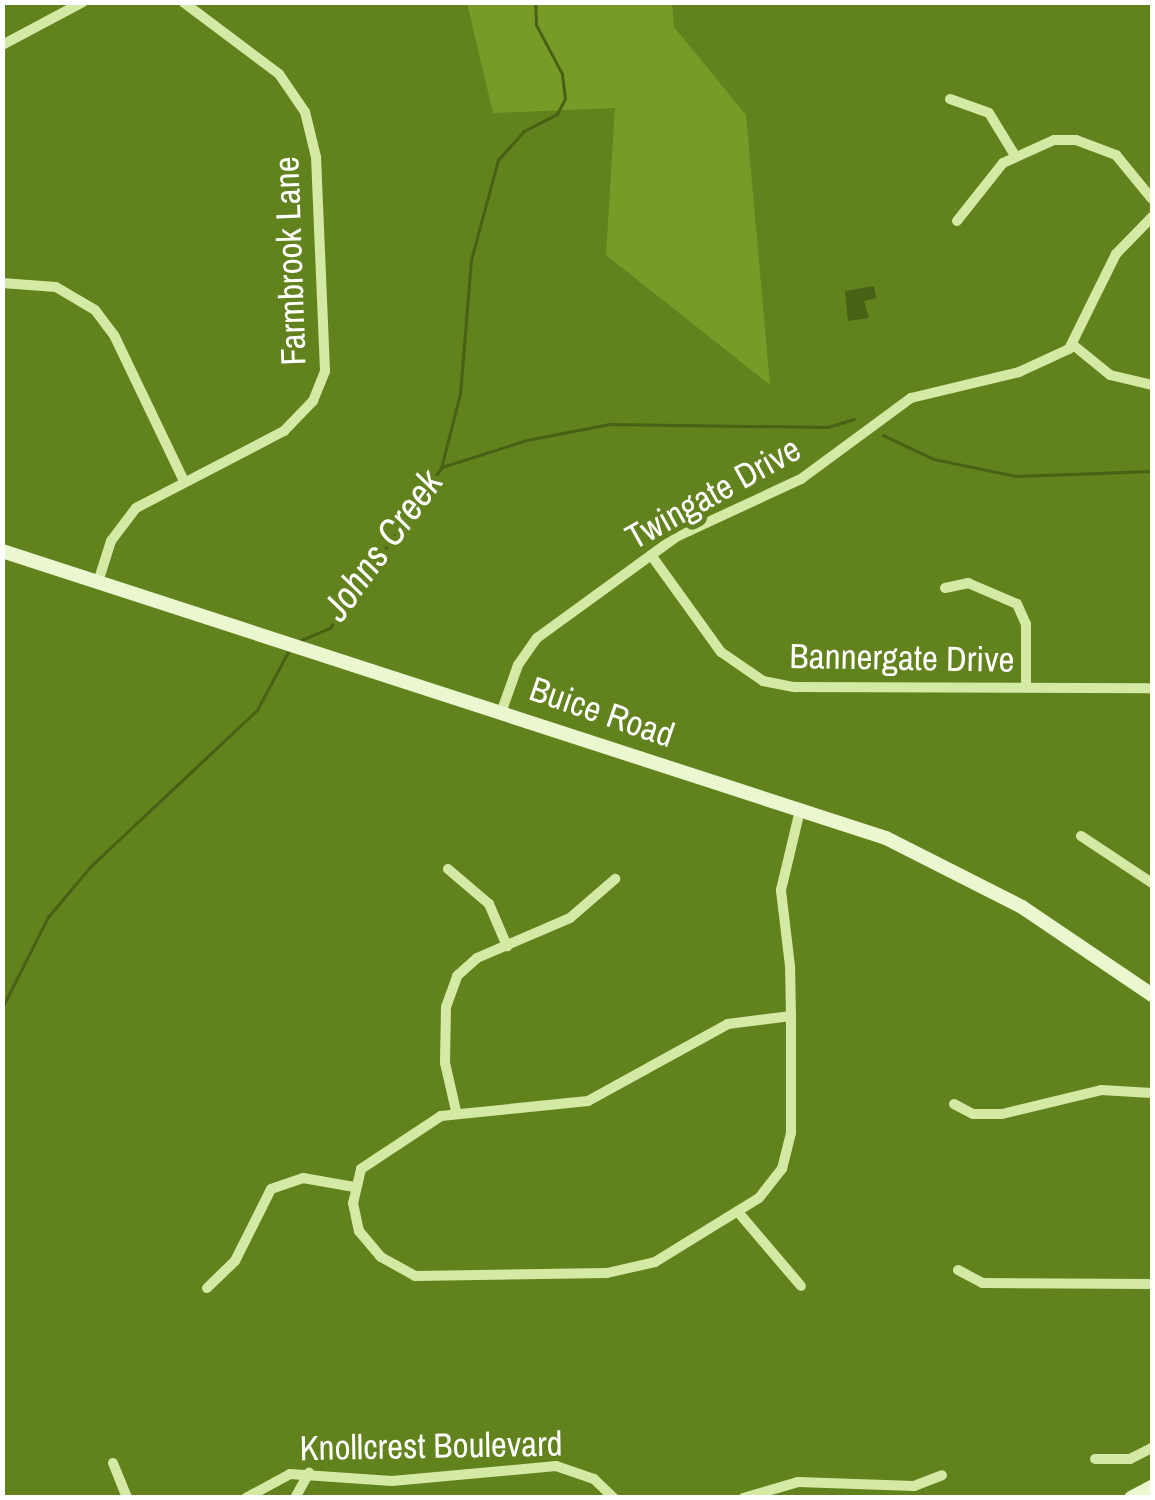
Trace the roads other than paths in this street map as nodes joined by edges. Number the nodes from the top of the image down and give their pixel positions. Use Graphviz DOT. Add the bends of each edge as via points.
graph roads {
  1 [pos="82,2"];
  2 [pos="183,2"];
  3 [pos="2,44"];
  4 [pos="950,99"];
  5 [pos="1014,154"];
  6 [pos="1152,199"];
  7 [pos="1152,217"];
  8 [pos="957,220"];
  9 [pos="2,283"];
  10 [pos="1072,344"];
  11 [pos="1152,385"];
  12 [pos="184,481"];
  13 [pos="2,550"];
  14 [pos="650,554"];
  15 [pos="98,582"];
  16 [pos="946,588"];
  17 [pos="1026,687"];
  18 [pos="1152,688"];
  19 [pos="502,710"];
  20 [pos="800,810"];
  21 [pos="1081,836"];
  22 [pos="448,869"];
  23 [pos="615,880"];
  24 [pos="1152,883"];
  25 [pos="507,946"];
  26 [pos="1152,994"];
  27 [pos="791,1016"];
  28 [pos="1152,1093"];
  29 [pos="954,1104"];
  30 [pos="456,1111"];
  31 [pos="354,1187"];
  32 [pos="738,1212"];
  33 [pos="958,1270"];
  34 [pos="1152,1284"];
  35 [pos="801,1286"];
  36 [pos="207,1288"];
  37 [pos="1152,1448"];
  38 [pos="1095,1459"];
  39 [pos="113,1463"];
  40 [pos="309,1473"];
  41 [pos="942,1475"];
  42 [pos="1152,1487"];
  43 [pos="127,1498"];
  44 [pos="246,1498"];
  45 [pos="295,1498"];
  46 [pos="614,1498"];
  47 [pos="744,1498"];
  48 [pos="1131,1498"];
  1 -- 3 [label="street"];
  2 -- 12 [label="street, Farmbrook Lane" via="279,74 304,112 316,157 326,351 319,389 296,422"];
  4 -- 5 [label="street" via="989,113"];
  5 -- 6 [label="street" via="1054,140 1098,145 1132,168"];
  5 -- 8 [label="street"];
  7 -- 10 [label="street" via="1116,254"];
  9 -- 12 [label="street" via="61,289 103,319"];
  10 -- 11 [label="street" via="1110,375"];
  10 -- 14 [label="street, Twingate Drive" via="1031,369 911,398 801,479 691,528"];
  12 -- 15 [label="street, Farmbrook Lane" via="126,518"];
  13 -- 15 [label="street, Buice Road"];
  14 -- 17 [label="street, Bannergate Drive" via="721,652 762,681 795,687"];
  14 -- 19 [label="street, Twingate Drive" via="537,638"];
  15 -- 19 [label="street, Buice Road"];
  16 -- 17 [label="street" via="968,583 1018,604 1026,624"];
  17 -- 18 [label="street, Bannergate Drive"];
  19 -- 20 [label="street, Buice Road"];
  20 -- 26 [label="street, Buice Road" via="886,838 970,876"];
  20 -- 27 [label="street" via="781,890"];
  21 -- 24 [label="street"];
  22 -- 25 [label="street" via="488,904"];
  23 -- 25 [label="street" via="570,918"];
  25 -- 30 [label="street" via="469,963 449,992 445,1063"];
  27 -- 30 [label="street" via="728,1024 588,1101"];
  27 -- 32 [label="street" via="788,1154 771,1186"];
  28 -- 29 [label="street" via="1102,1090 1002,1114 973,1114"];
  30 -- 31 [label="street" via="380,1151"];
  31 -- 32 [label="street" via="354,1217 368,1244 396,1268 428,1278 630,1271"];
  31 -- 36 [label="street" via="303,1178 271,1188 235,1262"];
  32 -- 35 [label="street"];
  33 -- 34 [label="street" via="982,1283"];
  37 -- 38 [label="street" via="1130,1459"];
  39 -- 43 [label="street"];
  40 -- 44 [label="street, Knollcrest Boulevard" via="271,1479"];
  40 -- 45 [label="street"];
  40 -- 46 [label="street, Knollcrest Boulevard" via="392,1481 556,1466 594,1479"];
  41 -- 47 [label="street" via="914,1486 798,1482"];
  42 -- 48 [label="street"];
}
